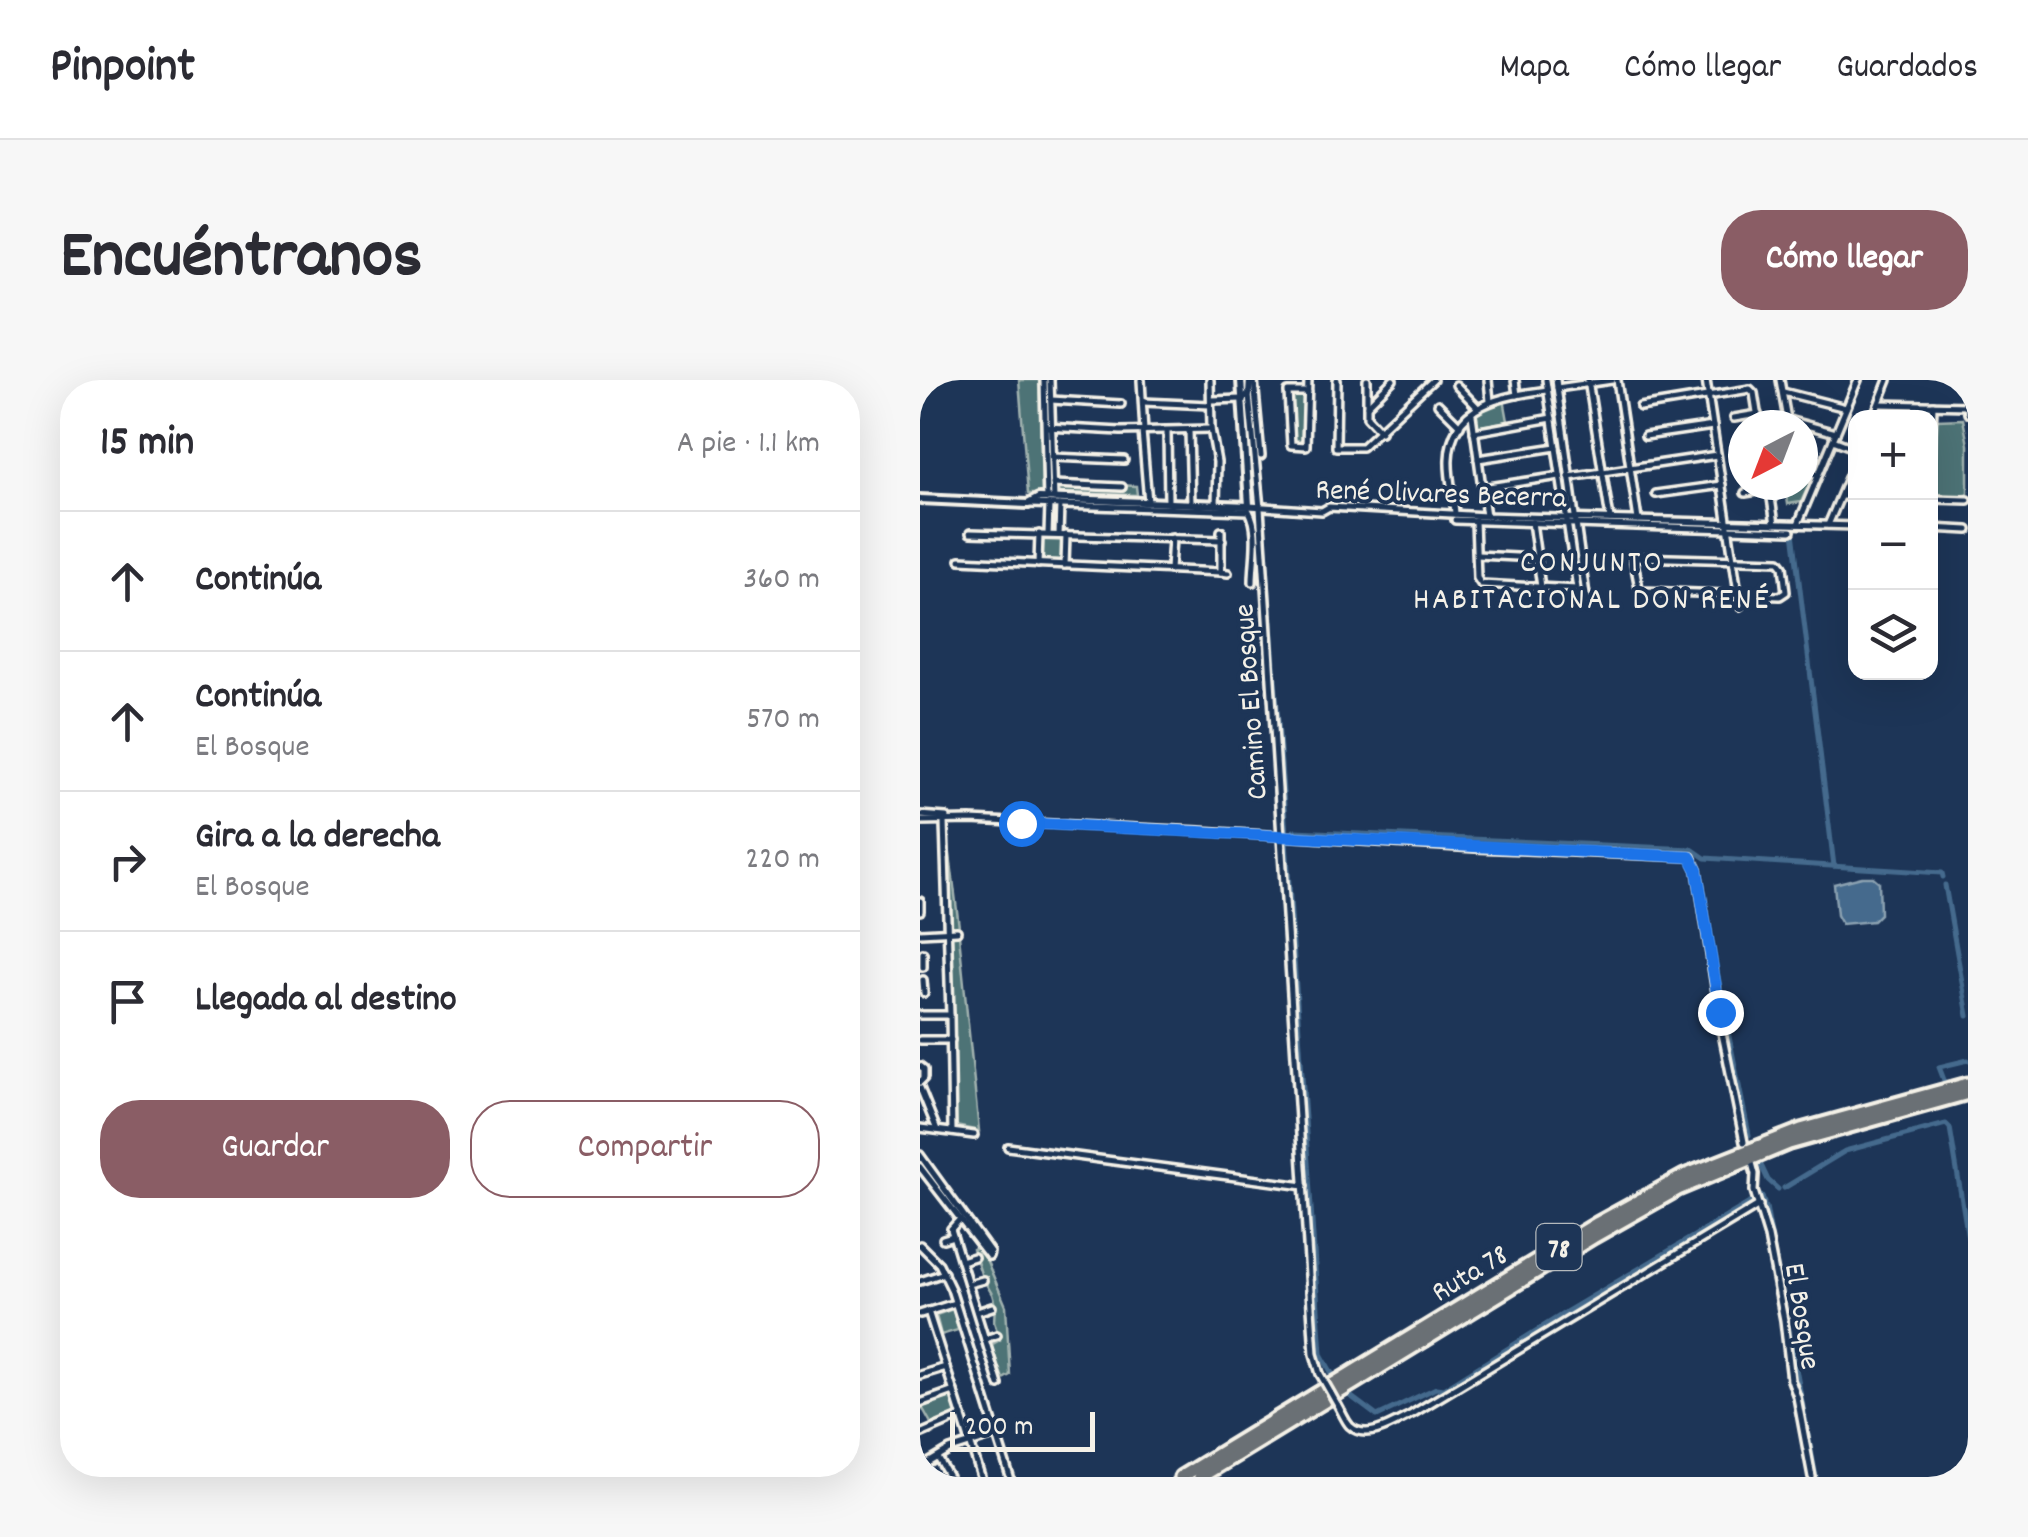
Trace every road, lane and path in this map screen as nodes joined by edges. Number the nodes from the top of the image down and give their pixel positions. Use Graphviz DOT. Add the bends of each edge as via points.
graph roads {
  1 [pos="1047,380"];
  2 [pos="1141,380"];
  3 [pos="1210,380"];
  4 [pos="1241,380"];
  5 [pos="1252,380"];
  6 [pos="1308,380"];
  7 [pos="1337,380"];
  8 [pos="1367,380"];
  9 [pos="1393,380"];
  10 [pos="1434,380"];
  11 [pos="1488,380"];
  12 [pos="1515,380"];
  13 [pos="1546,380"];
  14 [pos="1556,380"];
  15 [pos="1614,380"];
  16 [pos="1706,380"];
  17 [pos="1780,380"];
  18 [pos="1858,380"];
  19 [pos="1888,380"];
  20 [pos="1964,380"];
  21 [pos="1588,382"];
  22 [pos="1456,386"];
  23 [pos="1557,388"];
  24 [pos="1548,390"];
  25 [pos="1308,392"];
  26 [pos="1783,392"];
  27 [pos="1517,395"];
  28 [pos="1709,395"];
  29 [pos="1246,397"];
  30 [pos="1050,400"];
  31 [pos="1490,400"];
  32 [pos="1143,402"];
  33 [pos="1211,402"];
  34 [pos="1120,404"];
  35 [pos="1438,404"];
  36 [pos="1879,404"];
  37 [pos="1367,406"];
  38 [pos="1933,406"];
  39 [pos="1478,408"];
  40 [pos="1640,408"];
  41 [pos="1846,408"];
  42 [pos="1968,408"];
  43 [pos="1757,410"];
  44 [pos="1786,410"];
  45 [pos="1876,410"];
  46 [pos="1933,410"];
  47 [pos="1472,415"];
  48 [pos="1552,418"];
  49 [pos="1460,426"];
  50 [pos="1712,426"];
  51 [pos="1048,427"];
  52 [pos="1211,429"];
  53 [pos="1166,430"];
  54 [pos="1143,431"];
  55 [pos="1189,431"];
  56 [pos="1818,431"];
  57 [pos="1381,432"];
  58 [pos="1474,432"];
  59 [pos="1644,436"];
  60 [pos="1835,436"];
  61 [pos="1848,443"];
  62 [pos="1556,447"];
  63 [pos="1717,455"];
  64 [pos="1260,456"];
  65 [pos="1052,457"];
  66 [pos="1124,460"];
  67 [pos="1478,460"];
  68 [pos="1630,468"];
  69 [pos="1602,472"];
  70 [pos="1818,474"];
  71 [pos="1560,476"];
  72 [pos="1570,477"];
  73 [pos="1848,482"];
  74 [pos="1053,484"];
  75 [pos="1108,486"];
  76 [pos="1722,486"];
  77 [pos="1122,487"];
  78 [pos="1482,488"];
  79 [pos="1571,489"];
  80 [pos="1562,490"];
  81 [pos="1656,494"];
  82 [pos="1840,496"];
  83 [pos="1848,496"];
  84 [pos="920,499"];
  85 [pos="1771,500"];
  86 [pos="1808,500"];
  87 [pos="1938,500"];
  88 [pos="1968,500"];
  89 [pos="1107,501"];
  90 [pos="1052,502"];
  91 [pos="1148,502"];
  92 [pos="1168,503"];
  93 [pos="1191,504"];
  94 [pos="1216,505"];
  95 [pos="1249,506"];
  96 [pos="1260,508"];
  97 [pos="1486,516"];
  98 [pos="1455,517"];
  99 [pos="1610,519"];
  100 [pos="1474,520"];
  101 [pos="1638,520"];
  102 [pos="1567,521"];
  103 [pos="1576,521"];
  104 [pos="1532,522"];
  105 [pos="1775,524"];
  106 [pos="1798,524"];
  107 [pos="1828,525"];
  108 [pos="1727,526"];
  109 [pos="1848,526"];
  110 [pos="1938,528"];
  111 [pos="1968,530"];
  112 [pos="1222,531"];
  113 [pos="1791,531"];
  114 [pos="970,532"];
  115 [pos="1039,534"];
  116 [pos="1048,534"];
  117 [pos="1063,535"];
  118 [pos="1172,538"];
  119 [pos="1222,540"];
  120 [pos="1476,555"];
  121 [pos="1537,558"];
  122 [pos="1732,559"];
  123 [pos="960,560"];
  124 [pos="1038,564"];
  125 [pos="1065,565"];
  126 [pos="1170,570"];
  127 [pos="1253,582"];
  128 [pos="1542,588"];
  129 [pos="1581,589"];
  130 [pos="1738,594"];
  131 [pos="1583,602"];
  132 [pos="1740,606"];
  133 [pos="920,818"];
  134 [pos="944,822"];
  135 [pos="1281,835"];
  136 [pos="947,931"];
  137 [pos="957,931"];
  138 [pos="920,933"];
  139 [pos="950,1014"];
  140 [pos="920,1015"];
  141 [pos="920,1040"];
  142 [pos="950,1040"];
  143 [pos="920,1066"];
  144 [pos="1968,1084"];
  145 [pos="921,1090"];
  146 [pos="1968,1093"];
  147 [pos="920,1128"];
  148 [pos="937,1130"];
  149 [pos="952,1132"];
  150 [pos="974,1135"];
  151 [pos="1744,1142"];
  152 [pos="1008,1147"];
  153 [pos="920,1155"];
  154 [pos="1752,1163"];
  155 [pos="920,1167"];
  156 [pos="1304,1186"];
  157 [pos="1760,1205"];
  158 [pos="960,1219"];
  159 [pos="953,1236"];
  160 [pos="943,1239"];
  161 [pos="922,1249"];
  162 [pos="974,1257"];
  163 [pos="961,1261"];
  164 [pos="944,1274"];
  165 [pos="982,1280"];
  166 [pos="920,1281"];
  167 [pos="969,1287"];
  168 [pos="958,1295"];
  169 [pos="956,1303"];
  170 [pos="992,1308"];
  171 [pos="928,1311"];
  172 [pos="977,1312"];
  173 [pos="920,1314"];
  174 [pos="997,1335"];
  175 [pos="986,1341"];
  176 [pos="977,1346"];
  177 [pos="946,1367"];
  178 [pos="920,1375"];
  179 [pos="999,1384"];
  180 [pos="954,1392"];
  181 [pos="920,1403"];
  182 [pos="962,1416"];
  183 [pos="920,1434"];
  184 [pos="996,1435"];
  185 [pos="970,1444"];
  186 [pos="937,1457"];
  187 [pos="920,1468"];
  188 [pos="950,1477"];
  189 [pos="981,1477"];
  190 [pos="1010,1477"];
  191 [pos="1181,1477"];
  192 [pos="1200,1477"];
  193 [pos="1812,1477"];
  1 -- 30 [label="street"];
  1 -- 51 [label="street"];
  2 -- 32 [label="street"];
  3 -- 33 [label="street"];
  4 -- 29 [label="street, Camino El Bosque"];
  5 -- 29 [label="street, Camino El Bosque"];
  5 -- 64 [label="street, Camino El Bosque"];
  6 -- 25 [label="street"];
  7 -- 57 [label="street" via="1336,446 1365,447"];
  8 -- 37 [label="street"];
  9 -- 37 [label="street"];
  10 -- 57 [label="street"];
  11 -- 31 [label="street"];
  12 -- 27 [label="street"];
  13 -- 24 [label="street"];
  14 -- 23 [label="street"];
  15 -- 21 [label="street"];
  15 -- 68 [label="street"];
  16 -- 28 [label="street"];
  17 -- 26 [label="street"];
  18 -- 41 [label="street"];
  19 -- 36 [label="street"];
  20 -- 42 [label="street"];
  21 -- 23 [label="street"];
  21 -- 69 [label="street"];
  22 -- 39 [label="street"];
  23 -- 72 [label="street"];
  24 -- 27 [label="street"];
  24 -- 48 [label="street"];
  25 -- 25 [label="street" via="1306,446 1292,445 1288,392"];
  26 -- 41 [label="street"];
  26 -- 44 [label="street"];
  27 -- 31 [label="street"];
  28 -- 40 [label="street"];
  28 -- 43 [label="street" via="1750,388"];
  28 -- 50 [label="street"];
  29 -- 33 [label="street"];
  29 -- 95 [label="street, Camino El Bosque"];
  29 -- 96 [label="street, Camino El Bosque"];
  30 -- 34 [label="street"];
  30 -- 51 [label="street"];
  31 -- 39 [label="street"];
  32 -- 33 [label="street"];
  32 -- 54 [label="street"];
  33 -- 52 [label="street"];
  35 -- 49 [label="street"];
  36 -- 38 [label="street"];
  36 -- 45 [label="street"];
  37 -- 57 [label="street" via="1367,417"];
  38 -- 42 [label="street"];
  38 -- 46 [label="street"];
  39 -- 47 [label="street"];
  41 -- 60 [label="street"];
  47 -- 49 [label="street"];
  47 -- 58 [label="street"];
  48 -- 58 [label="street"];
  48 -- 62 [label="street"];
  49 -- 98 [label="street" via="1449,459"];
  50 -- 59 [label="street"];
  50 -- 63 [label="street"];
  51 -- 54 [label="street"];
  51 -- 65 [label="street"];
  51 -- 90 [label="street"];
  52 -- 55 [label="street"];
  52 -- 94 [label="street"];
  53 -- 54 [label="street"];
  53 -- 55 [label="street"];
  53 -- 92 [label="street"];
  54 -- 91 [label="street"];
  55 -- 93 [label="street"];
  56 -- 60 [label="street"];
  58 -- 67 [label="street"];
  60 -- 61 [label="street"];
  60 -- 70 [label="street"];
  62 -- 67 [label="street"];
  62 -- 71 [label="street"];
  63 -- 68 [label="street"];
  63 -- 76 [label="street"];
  65 -- 66 [label="street"];
  65 -- 74 [label="street"];
  67 -- 78 [label="street"];
  68 -- 69 [label="street"];
  68 -- 101 [label="street"];
  69 -- 72 [label="street"];
  69 -- 99 [label="street"];
  71 -- 78 [label="street"];
  71 -- 80 [label="street"];
  72 -- 79 [label="street"];
  73 -- 82 [label="street"];
  74 -- 75 [label="street"];
  74 -- 90 [label="street"];
  75 -- 77 [label="street"];
  75 -- 89 [label="street"];
  76 -- 81 [label="street"];
  76 -- 108 [label="street"];
  78 -- 97 [label="street"];
  79 -- 80 [label="street"];
  79 -- 103 [label="street"];
  80 -- 102 [label="street"];
  82 -- 83 [label="street"];
  82 -- 107 [label="street"];
  84 -- 90 [label="street, René Olivares Becerra"];
  85 -- 105 [label="street"];
  86 -- 106 [label="street"];
  87 -- 88 [label="street"];
  89 -- 90 [label="street, René Olivares Becerra"];
  89 -- 91 [label="street, René Olivares Becerra"];
  90 -- 116 [label="street"];
  90 -- 117 [label="street"];
  90 -- 127 [label="street, René Olivares Becerra" via="1249,511"];
  91 -- 92 [label="street, René Olivares Becerra"];
  92 -- 93 [label="street, René Olivares Becerra"];
  93 -- 94 [label="street, René Olivares Becerra"];
  94 -- 95 [label="street, René Olivares Becerra"];
  95 -- 96 [label="street, René Olivares Becerra"];
  96 -- 98 [label="street, René Olivares Becerra"];
  96 -- 135 [label="street, Camino El Bosque"];
  97 -- 98 [label="street, René Olivares Becerra"];
  97 -- 102 [label="street, René Olivares Becerra"];
  98 -- 100 [label="street, René Olivares Becerra"];
  99 -- 101 [label="street, René Olivares Becerra"];
  99 -- 103 [label="street, René Olivares Becerra"];
  100 -- 104 [label="street, René Olivares Becerra"];
  100 -- 120 [label="street"];
  101 -- 108 [label="street, René Olivares Becerra"];
  102 -- 103 [label="street, René Olivares Becerra"];
  102 -- 104 [label="street, René Olivares Becerra"];
  102 -- 129 [label="street"];
  103 -- 108 [label="street, René Olivares Becerra"];
  103 -- 129 [label="street"];
  104 -- 121 [label="street"];
  105 -- 106 [label="street, René Olivares Becerra"];
  105 -- 108 [label="street, René Olivares Becerra"];
  106 -- 107 [label="street, René Olivares Becerra"];
  107 -- 109 [label="street, René Olivares Becerra"];
  108 -- 113 [label="street, René Olivares Becerra"];
  108 -- 122 [label="street"];
  110 -- 111 [label="street"];
  112 -- 119 [label="street"];
  114 -- 115 [label="street"];
  115 -- 116 [label="street"];
  115 -- 124 [label="street"];
  116 -- 117 [label="street"];
  117 -- 118 [label="street"];
  117 -- 125 [label="street"];
  118 -- 119 [label="street"];
  118 -- 126 [label="street"];
  119 -- 126 [label="street" via="1224,572"];
  120 -- 121 [label="street"];
  120 -- 128 [label="street" via="1484,585"];
  121 -- 128 [label="street"];
  122 -- 130 [label="street"];
  122 -- 130 [label="street" via="1783,564 1786,590 1780,596"];
  122 -- 130 [label="street" via="1632,556 1640,590"];
  123 -- 124 [label="street"];
  124 -- 125 [label="street"];
  125 -- 126 [label="street"];
  128 -- 129 [label="street"];
  129 -- 131 [label="street"];
  130 -- 132 [label="street"];
  133 -- 134 [label="street"];
  134 -- 135 [label="street"];
  134 -- 136 [label="street"];
  135 -- 151 [label="street" via="1690,857"];
  135 -- 156 [label="street, Camino El Bosque"];
  136 -- 137 [label="street"];
  136 -- 138 [label="street"];
  136 -- 139 [label="street"];
  139 -- 140 [label="street"];
  139 -- 142 [label="street"];
  141 -- 142 [label="street"];
  142 -- 149 [label="street"];
  143 -- 145 [label="street"];
  144 -- 191 [label="highway, Ruta 78 / 78" via="1790,1134 1684,1176"];
  145 -- 148 [label="street"];
  146 -- 192 [label="highway, Ruta 78 / 78" via="1789,1143 1678,1189"];
  147 -- 148 [label="street"];
  148 -- 149 [label="street"];
  149 -- 150 [label="street"];
  152 -- 156 [label="street"];
  153 -- 158 [label="street" via="989,1256"];
  154 -- 157 [label="street, El Bosque"];
  155 -- 158 [label="street"];
  156 -- 157 [label="street, Camino El Bosque, bridge" via="1314,1354 1356,1430 1379,1430 1428,1404"];
  157 -- 193 [label="street, El Bosque"];
  158 -- 159 [label="street"];
  159 -- 160 [label="street"];
  159 -- 163 [label="street"];
  161 -- 164 [label="street"];
  162 -- 163 [label="street"];
  163 -- 167 [label="street"];
  164 -- 166 [label="street"];
  164 -- 169 [label="street"];
  165 -- 167 [label="street"];
  167 -- 168 [label="street"];
  167 -- 172 [label="street"];
  169 -- 171 [label="street"];
  169 -- 184 [label="street"];
  170 -- 172 [label="street"];
  171 -- 173 [label="street"];
  171 -- 177 [label="street"];
  172 -- 175 [label="street"];
  174 -- 175 [label="street"];
  175 -- 176 [label="street"];
  175 -- 179 [label="street"];
  177 -- 178 [label="street"];
  177 -- 180 [label="street"];
  180 -- 181 [label="street"];
  180 -- 182 [label="street"];
  182 -- 183 [label="street"];
  182 -- 185 [label="street"];
  184 -- 185 [label="street"];
  184 -- 190 [label="street"];
  185 -- 186 [label="street"];
  185 -- 189 [label="street"];
  186 -- 187 [label="street"];
  186 -- 188 [label="street"];
}
